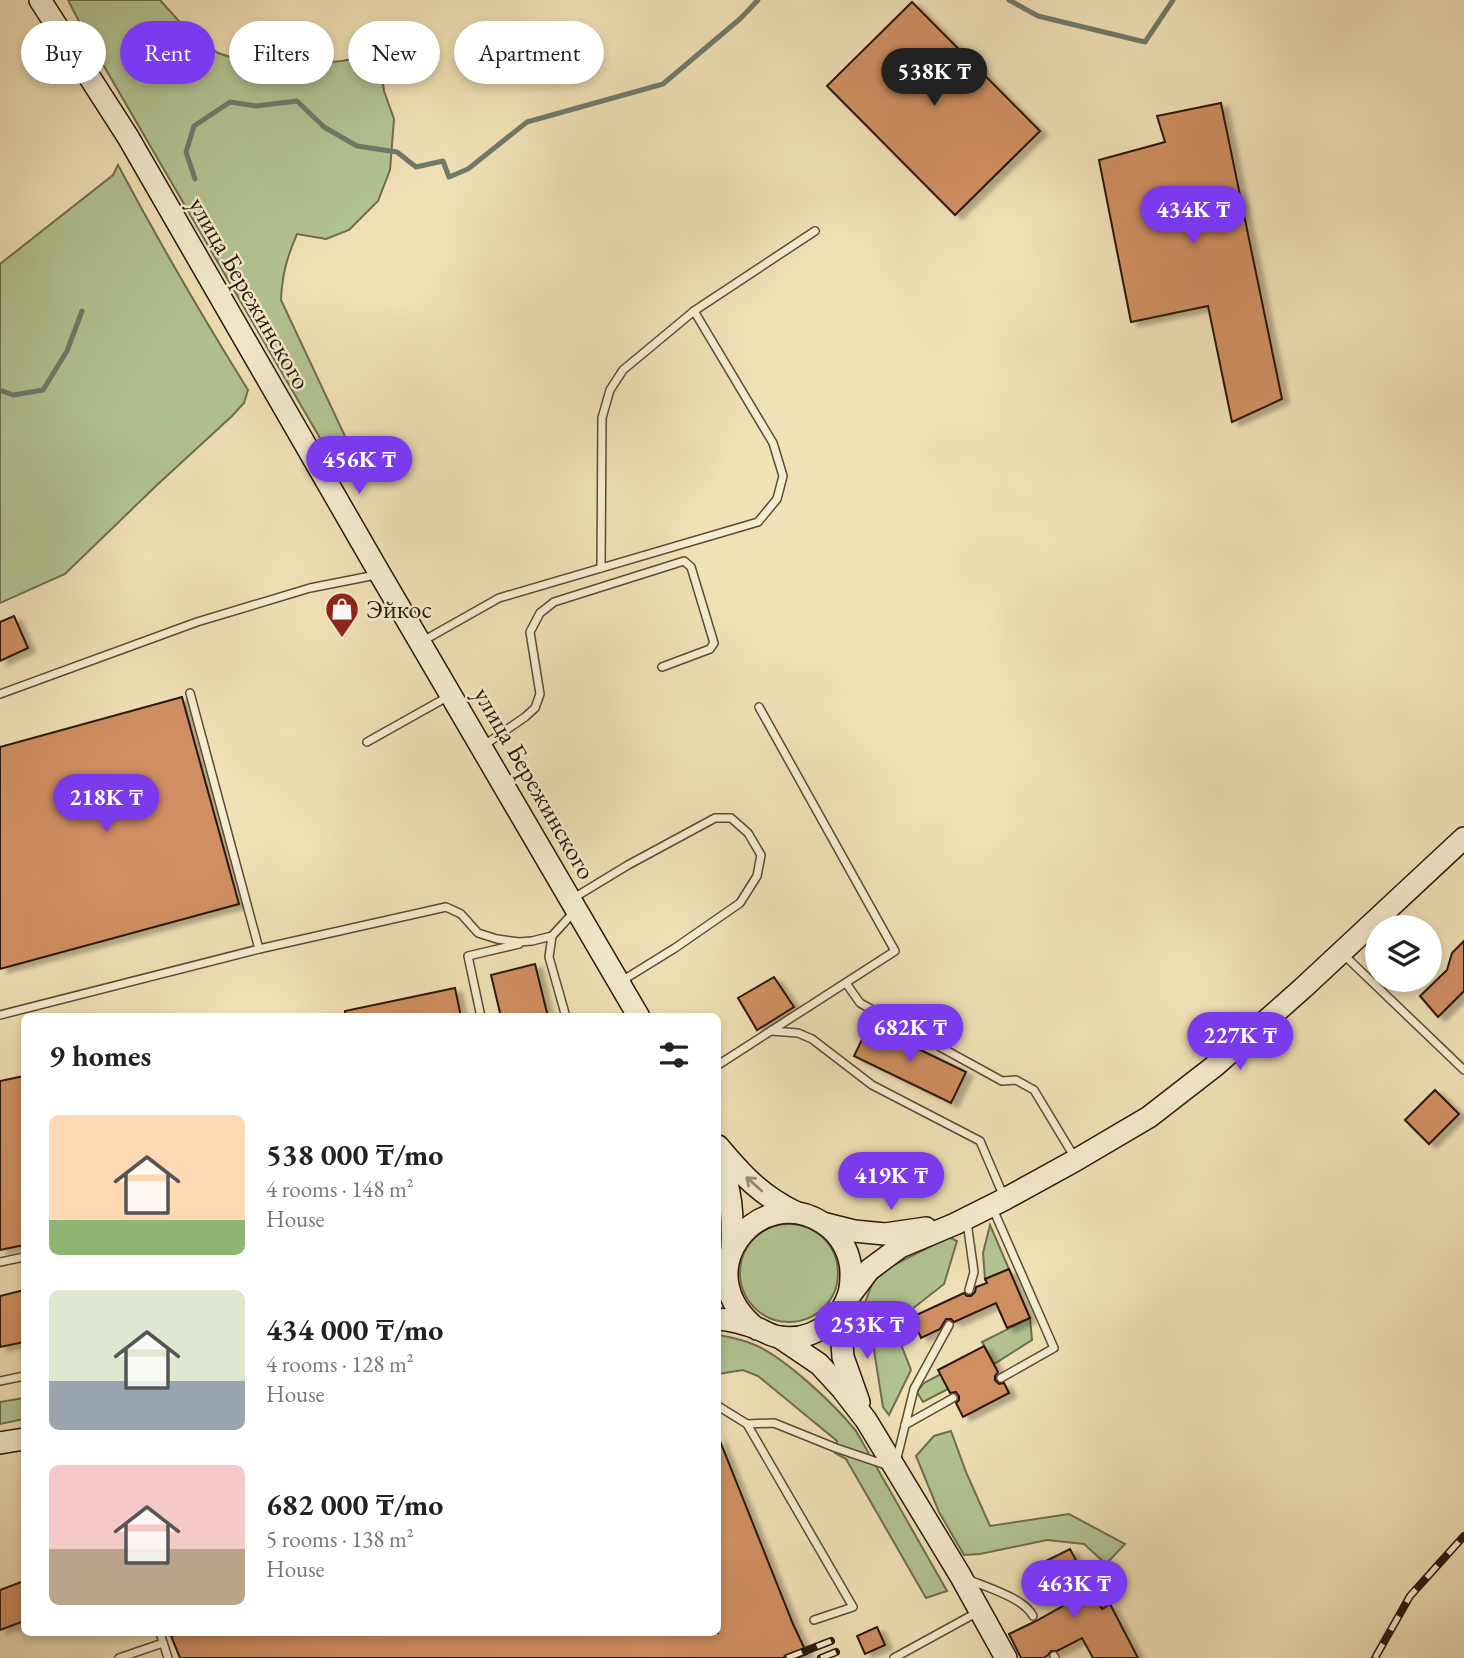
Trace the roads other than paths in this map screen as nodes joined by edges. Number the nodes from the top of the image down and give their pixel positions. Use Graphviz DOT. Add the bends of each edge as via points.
graph roads {
  1 [pos="40,0"];
  2 [pos="815,231"];
  3 [pos="694,311"];
  4 [pos="601,568"];
  5 [pos="380,574"];
  6 [pos="420,642"];
  7 [pos="662,667"];
  8 [pos="190,693"];
  9 [pos="0,694"];
  10 [pos="452,695"];
  11 [pos="759,707"];
  12 [pos="367,742"];
  13 [pos="482,747"];
  14 [pos="1464,838"];
  15 [pos="574,904"];
  16 [pos="552,936"];
  17 [pos="532,941"];
  18 [pos="259,948"];
  19 [pos="1341,952"];
  20 [pos="619,983"];
  21 [pos="846,983"];
  22 [pos="480,1013"];
  23 [pos="565,1013"];
  24 [pos="637,1013"];
  25 [pos="0,1015"];
  26 [pos="771,1031"];
  27 [pos="721,1063"];
  28 [pos="1464,1070"];
  29 [pos="721,1149"];
  30 [pos="1076,1160"];
  31 [pos="721,1165"];
  32 [pos="998,1202"];
  33 [pos="797,1213"];
  34 [pos="961,1221"];
  35 [pos="824,1224"];
  36 [pos="21,1258"];
  37 [pos="726,1260"];
  38 [pos="0,1262"];
  39 [pos="969,1290"];
  40 [pos="846,1300"];
  41 [pos="721,1319"];
  42 [pos="949,1325"];
  43 [pos="757,1329"];
  44 [pos="779,1337"];
  45 [pos="21,1377"];
  46 [pos="1001,1378"];
  47 [pos="0,1381"];
  48 [pos="953,1398"];
  49 [pos="721,1408"];
  50 [pos="866,1420"];
  51 [pos="747,1424"];
  52 [pos="905,1425"];
  53 [pos="21,1440"];
  54 [pos="0,1443"];
  55 [pos="895,1468"];
  56 [pos="960,1576"];
  57 [pos="980,1611"];
  58 [pos="1033,1616"];
  59 [pos="814,1620"];
  60 [pos="161,1636"];
  61 [pos="163,1643"];
  62 [pos="1005,1657"];
  63 [pos="119,1658"];
  64 [pos="168,1658"];
  65 [pos="894,1658"];
  1 -- 5 [label="main road, улица Бережинского" via="128,137"];
  2 -- 3 [label="lane"];
  3 -- 4 [label="lane" via="624,370 610,390 602,418"];
  3 -- 4 [label="lane" via="773,443 783,476 777,499 758,522"];
  4 -- 6 [label="lane" via="499,598"];
  5 -- 6 [label="main road, улица Бережинского"];
  5 -- 9 [label="lane" via="310,588 197,622"];
  6 -- 10 [label="main road, улица Бережинского"];
  7 -- 13 [label="lane" via="715,643 691,567 684,561 554,602 540,613 530,632 540,694 535,708"];
  8 -- 18 [label="lane"];
  10 -- 12 [label="lane"];
  10 -- 13 [label="main road, улица Бережинского"];
  11 -- 21 [label="lane" via="895,951"];
  13 -- 15 [label="main road, улица Бережинского"];
  14 -- 19 [label="main road"];
  15 -- 16 [label="lane"];
  15 -- 20 [label="main road, улица Бережинского"];
  15 -- 20 [label="lane" via="622,869 715,818 731,818 748,833 761,855 757,876 740,903"];
  16 -- 17 [label="lane"];
  16 -- 23 [label="lane" via="549,957"];
  17 -- 18 [label="lane" via="478,933 461,914 446,907"];
  17 -- 22 [label="lane" via="468,956"];
  18 -- 25 [label="lane"];
  19 -- 28 [label="lane"];
  19 -- 30 [label="main road" via="1216,1065 1149,1117"];
  20 -- 24 [label="main road, улица Бережинского"];
  21 -- 26 [label="lane"];
  21 -- 30 [label="lane" via="860,1003 1002,1081 1016,1080 1034,1090"];
  26 -- 27 [label="lane"];
  26 -- 32 [label="lane" via="812,1039 872,1085 980,1141"];
  33 -- 29 [label="main road, one-way" via="754,1186"];
  30 -- 32 [label="main road"];
  31 -- 37 [label="main road" via="732,1210"];
  32 -- 34 [label="main road"];
  32 -- 46 [label="lane" via="1055,1348"];
  33 -- 35 [label="main road"];
  33 -- 37 [label="main road" via="757,1222"];
  34 -- 35 [label="main road" via="885,1234"];
  34 -- 39 [label="lane" via="974,1272"];
  34 -- 40 [label="main road" via="901,1247 869,1270"];
  35 -- 40 [label="main road" via="847,1251 852,1274"];
  36 -- 38 [label="lane"];
  37 -- 43 [label="main road" via="731,1298"];
  40 -- 44 [label="main road" via="832,1321 820,1329"];
  40 -- 50 [label="main road" via="843,1357"];
  41 -- 43 [label="main road"];
  42 -- 52 [label="lane" via="914,1389"];
  43 -- 44 [label="main road"];
  44 -- 50 [label="main road" via="819,1364"];
  45 -- 47 [label="lane"];
  48 -- 52 [label="lane"];
  49 -- 51 [label="lane"];
  50 -- 55 [label="main road"];
  51 -- 55 [label="lane" via="774,1423"];
  51 -- 59 [label="lane" via="853,1607"];
  52 -- 55 [label="lane"];
  53 -- 54 [label="main road"];
  55 -- 56 [label="main road"];
  56 -- 57 [label="main road"];
  56 -- 58 [label="lane" via="1019,1602"];
  57 -- 62 [label="main road"];
  57 -- 65 [label="lane"];
  60 -- 61 [label="lane"];
  61 -- 63 [label="lane"];
  61 -- 64 [label="lane"];
}
